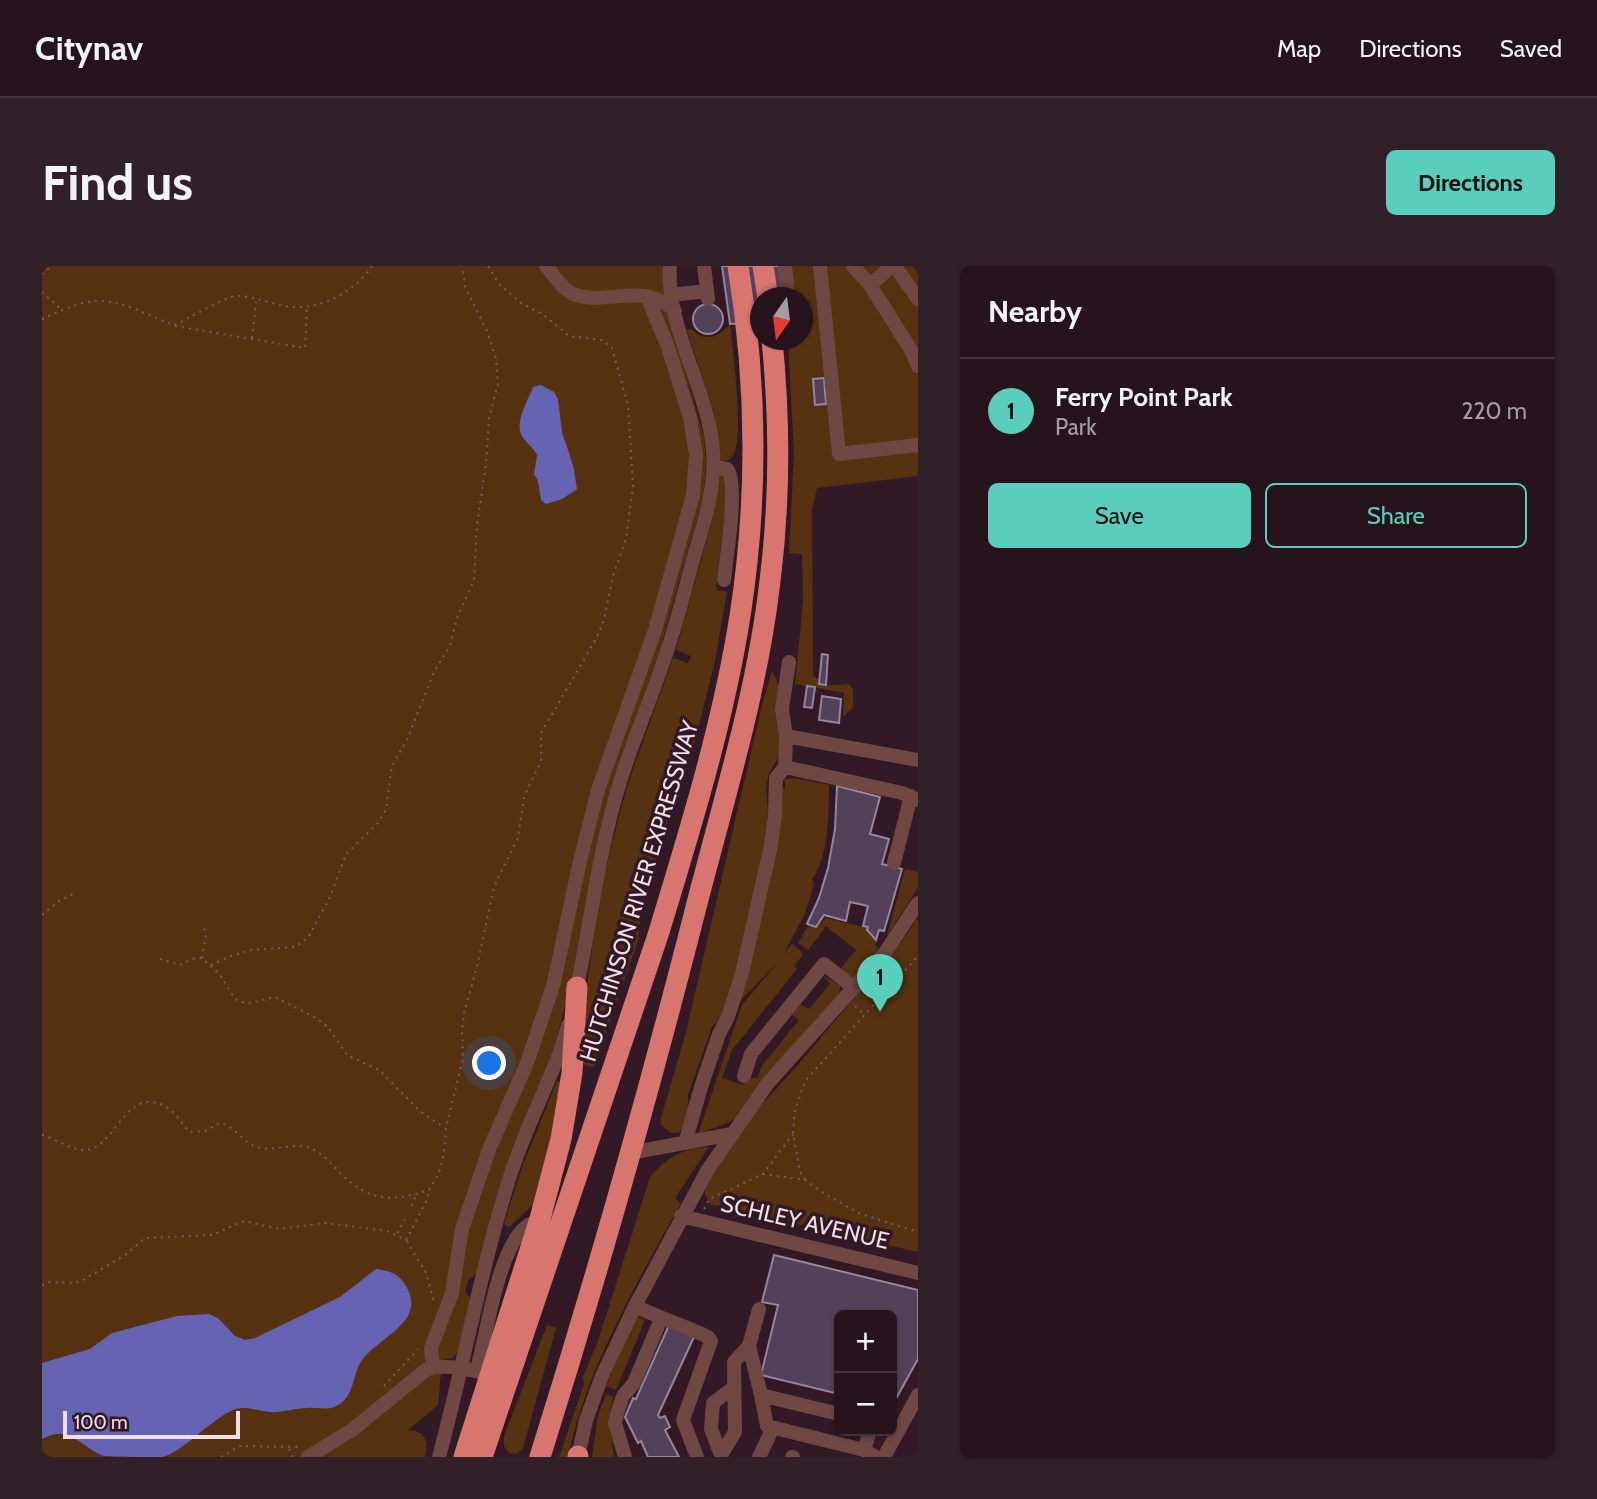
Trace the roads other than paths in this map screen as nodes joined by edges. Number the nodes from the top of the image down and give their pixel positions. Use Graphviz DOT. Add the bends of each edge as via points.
graph roads {
  1 [pos="546,266"];
  2 [pos="670,266"];
  3 [pos="705,266"];
  4 [pos="738,266"];
  5 [pos="763,266"];
  6 [pos="785,266"];
  7 [pos="820,266"];
  8 [pos="853,266"];
  9 [pos="894,266"];
  10 [pos="870,285"];
  11 [pos="774,287"];
  12 [pos="780,287"];
  13 [pos="671,295"];
  14 [pos="647,296"];
  15 [pos="918,299"];
  16 [pos="675,311"];
  17 [pos="773,350"];
  18 [pos="918,366"];
  19 [pos="918,445"];
  20 [pos="714,467"];
  21 [pos="724,580"];
  22 [pos="789,662"];
  23 [pos="786,736"];
  24 [pos="918,760"];
  25 [pos="785,767"];
  26 [pos="914,798"];
  27 [pos="894,863"];
  28 [pos="918,903"];
  29 [pos="577,987"];
  30 [pos="854,988"];
  31 [pos="744,1076"];
  32 [pos="732,1134"];
  33 [pos="685,1143"];
  34 [pos="629,1153"];
  35 [pos="681,1216"];
  36 [pos="541,1219"];
  37 [pos="563,1220"];
  38 [pos="918,1273"];
  39 [pos="635,1306"];
  40 [pos="759,1309"];
  41 [pos="661,1319"];
  42 [pos="750,1346"];
  43 [pos="433,1367"];
  44 [pos="461,1370"];
  45 [pos="491,1375"];
  46 [pos="733,1388"];
  47 [pos="761,1395"];
  48 [pos="918,1395"];
  49 [pos="834,1413"];
  50 [pos="773,1428"];
  51 [pos="870,1436"];
  52 [pos="305,1452"];
  53 [pos="870,1454"];
  54 [pos="479,1456"];
  55 [pos="439,1457"];
  56 [pos="540,1457"];
  57 [pos="578,1457"];
  58 [pos="625,1457"];
  59 [pos="697,1457"];
  60 [pos="759,1457"];
  61 [pos="884,1457"];
  1 -- 14 [label="street" via="565,288 578,295"];
  2 -- 13 [label="street"];
  3 -- 13 [label="street" via="708,295"];
  4 -- 37 [label="highway, HUTCHINSON RIVER EXPRESSWAY" via="752,409 752,495 740,614 726,687 682,853"];
  5 -- 11 [label="highway"];
  6 -- 12 [label="street"];
  7 -- 19 [label="street" via="839,454"];
  8 -- 10 [label="street"];
  9 -- 10 [label="street"];
  9 -- 15 [label="street"];
  10 -- 18 [label="street"];
  13 -- 16 [label="street"];
  14 -- 16 [label="street"];
  14 -- 43 [label="street" via="690,418 696,463 693,495 655,630 598,790 554,986 462,1228 452,1293 432,1348"];
  16 -- 20 [label="street" via="710,429"];
  17 -- 34 [label="highway" via="777,475 767,603 727,785"];
  20 -- 21 [label="street" via="727,469 732,477"];
  20 -- 29 [label="street" via="709,503 673,632 608,822"];
  22 -- 23 [label="street" via="782,709"];
  23 -- 24 [label="street"];
  23 -- 25 [label="street"];
  25 -- 26 [label="street"];
  25 -- 33 [label="street" via="776,778 770,849 742,973"];
  26 -- 27 [label="street"];
  28 -- 30 [label="street" via="884,954"];
  29 -- 36 [label="highway" via="569,1094"];
  29 -- 44 [label="street" via="560,1053 506,1187"];
  30 -- 31 [label="street" via="824,964 751,1055"];
  30 -- 32 [label="street" via="768,1083"];
  32 -- 33 [label="street"];
  32 -- 35 [label="street"];
  33 -- 34 [label="street"];
  34 -- 56 [label="highway"];
  35 -- 38 [label="street, SCHLEY AVENUE"];
  35 -- 39 [label="street"];
  36 -- 37 [label="street"];
  36 -- 45 [label="highway"];
  37 -- 45 [label="highway, HUTCHINSON RIVER EXPRESSWAY"];
  39 -- 41 [label="street"];
  39 -- 57 [label="street" via="593,1397"];
  40 -- 42 [label="street"];
  41 -- 58 [label="street" via="617,1413 615,1423"];
  41 -- 59 [label="street" via="672,1320 711,1341 683,1420"];
  42 -- 46 [label="street" via="734,1362"];
  42 -- 47 [label="street"];
  43 -- 44 [label="street"];
  43 -- 52 [label="street" via="352,1430"];
  44 -- 45 [label="street"];
  44 -- 55 [label="street"];
  45 -- 54 [label="highway"];
  47 -- 49 [label="street"];
  47 -- 50 [label="street" via="768,1426"];
  48 -- 61 [label="street"];
  50 -- 53 [label="street"];
  50 -- 60 [label="street"];
  51 -- 53 [label="street"];
}
